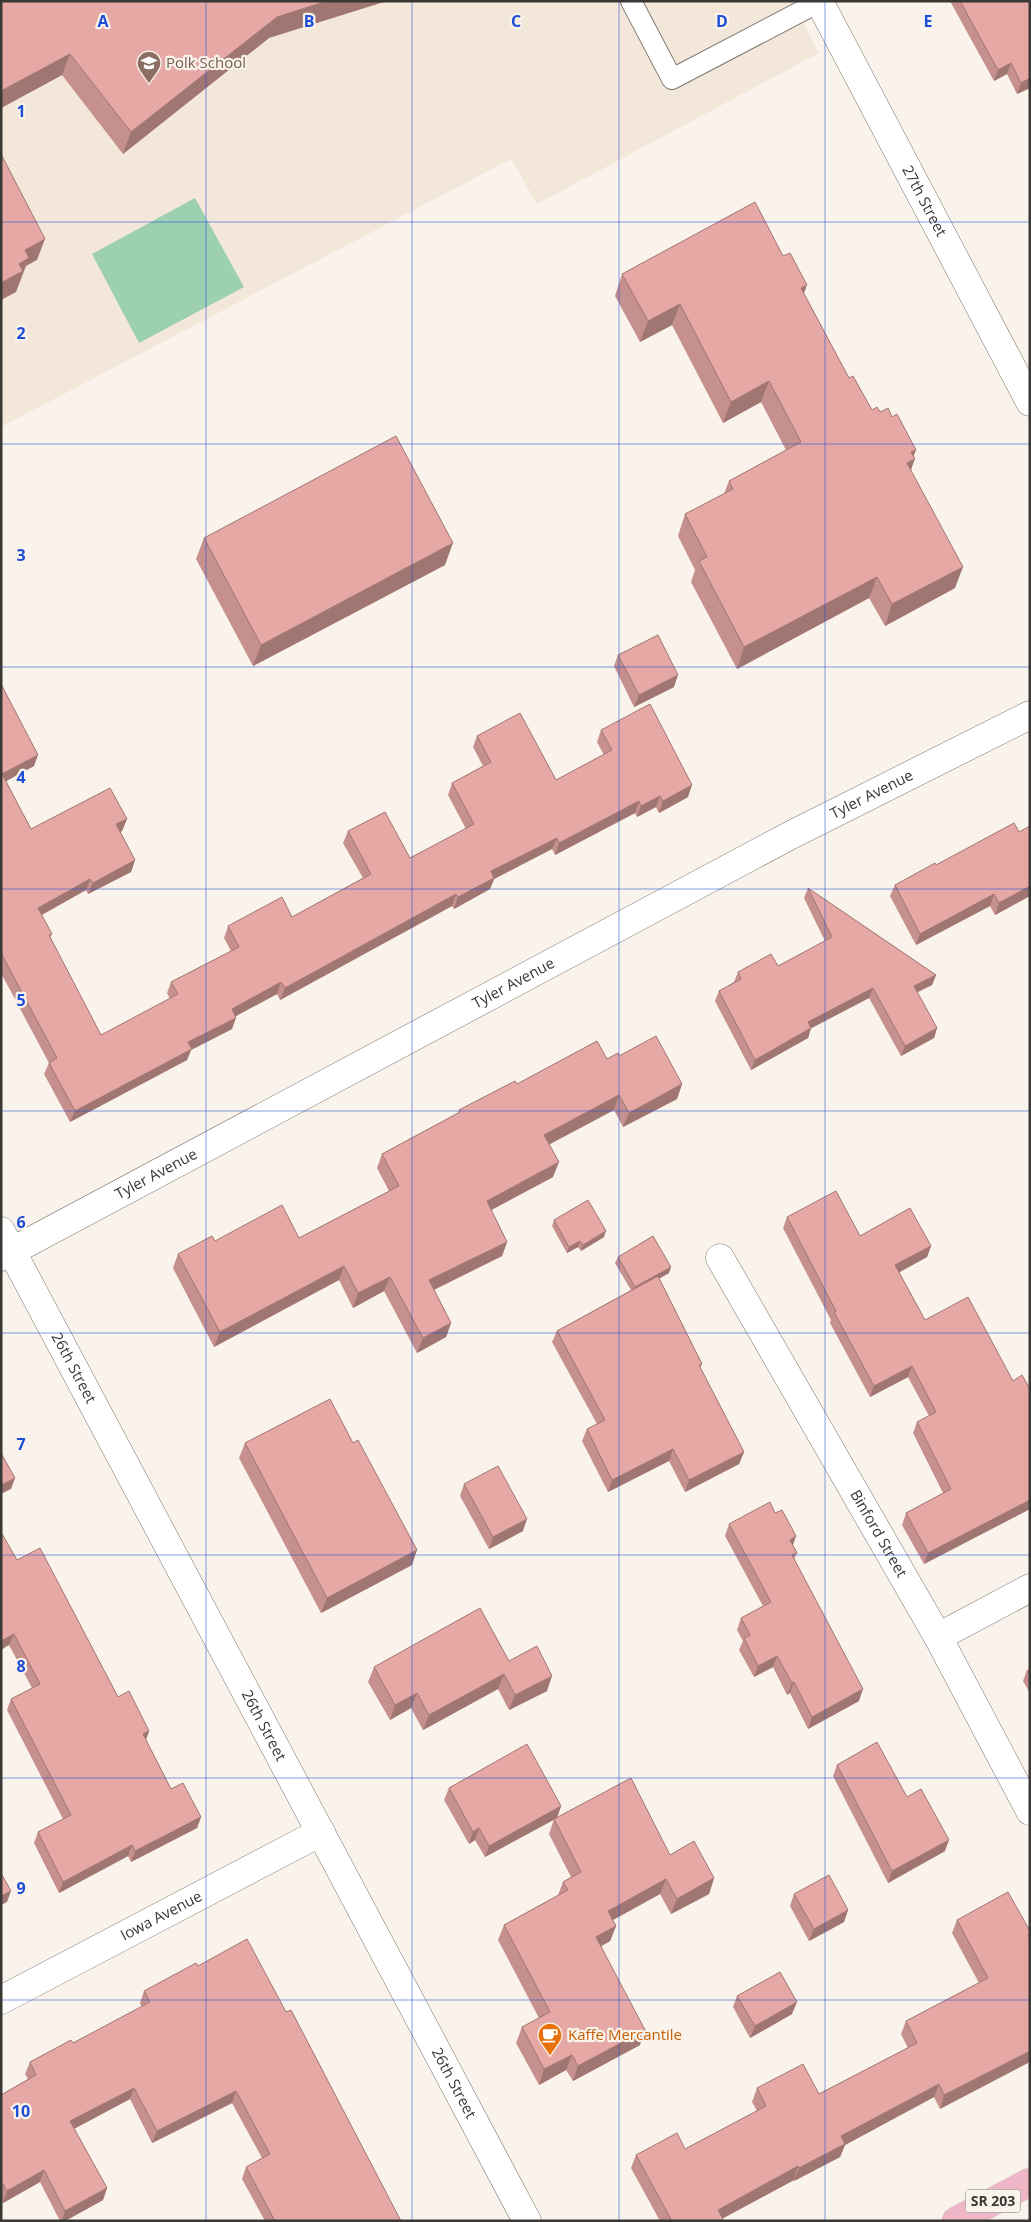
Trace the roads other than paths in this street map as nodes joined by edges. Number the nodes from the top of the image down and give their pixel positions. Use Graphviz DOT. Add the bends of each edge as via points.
graph roads {
  1 [pos="631,1"];
  2 [pos="819,2"];
  3 [pos="1030,402"];
  4 [pos="1030,715"];
  5 [pos="5,1246"];
  6 [pos="720,1258"];
  7 [pos="1030,1588"];
  8 [pos="938,1637"];
  9 [pos="1030,1811"];
  10 [pos="321,1832"];
  11 [pos="1,2000"];
  12 [pos="1030,2182"];
  13 [pos="528,2221"];
  14 [pos="956,2221"];
  1 -- 2 [label="lane" via="672,79"];
  2 -- 3 [label="street, 27th Street"];
  4 -- 5 [label="street, Tyler Avenue" via="791,835"];
  5 -- 10 [label="street, 26th Street"];
  6 -- 8 [label="street, Binford Street"];
  7 -- 8 [label="street"];
  8 -- 9 [label="street, Binford Street"];
  10 -- 11 [label="street, Iowa Avenue"];
  10 -- 13 [label="street, 26th Street"];
  12 -- 14 [label="main road, SR 203"];
}
